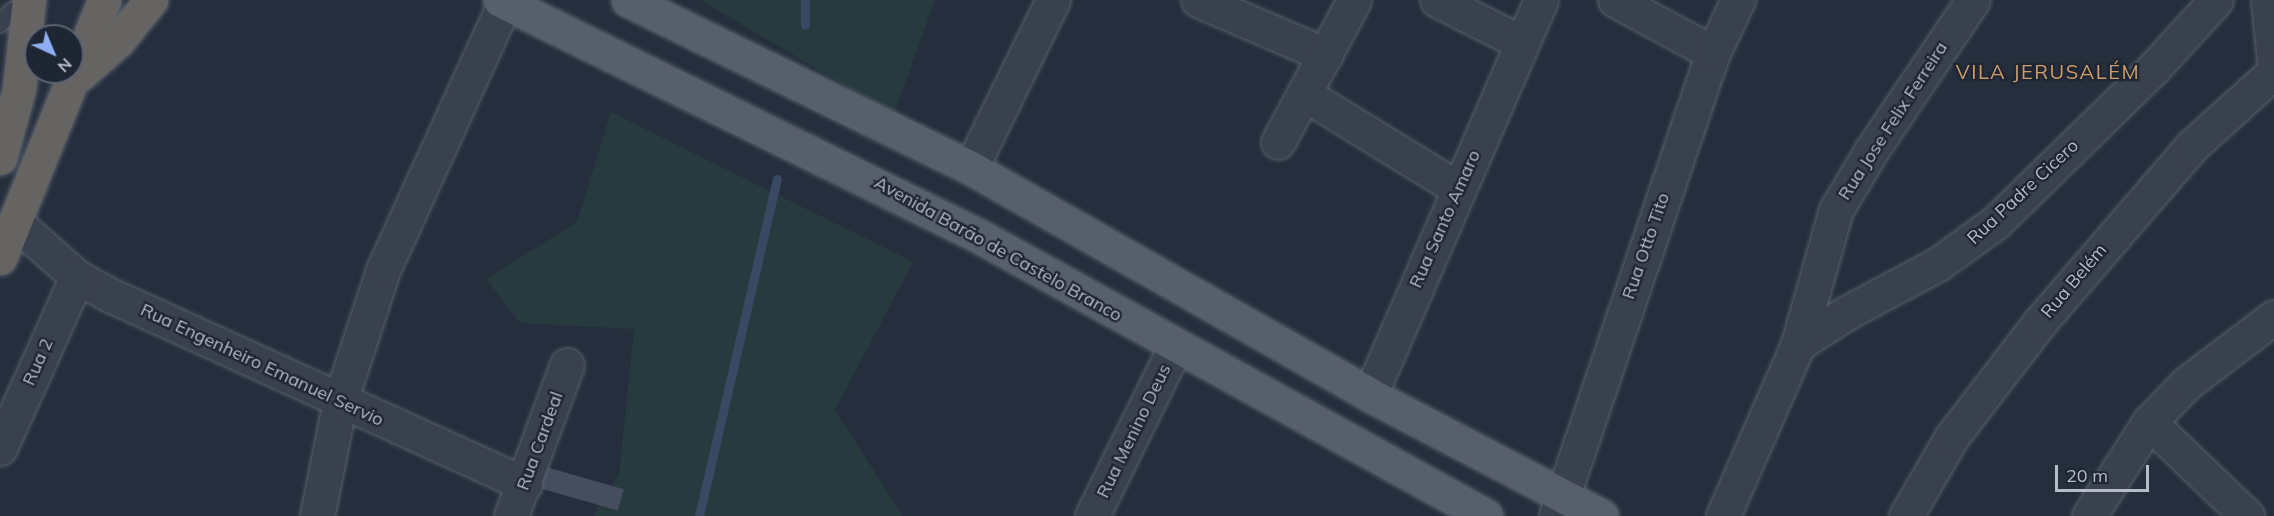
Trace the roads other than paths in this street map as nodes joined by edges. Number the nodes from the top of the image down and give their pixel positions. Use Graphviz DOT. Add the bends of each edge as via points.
graph roads {
  1 [pos="104,0"];
  2 [pos="151,0"];
  3 [pos="628,0"];
  4 [pos="1053,0"];
  5 [pos="1198,0"];
  6 [pos="1354,0"];
  7 [pos="1437,0"];
  8 [pos="1541,0"];
  9 [pos="1615,0"];
  10 [pos="1738,0"];
  11 [pos="1973,0"];
  12 [pos="2216,0"];
  13 [pos="504,1"];
  14 [pos="2265,1"];
  15 [pos="14,15"];
  16 [pos="1521,43"];
  17 [pos="1713,53"];
  18 [pos="84,54"];
  19 [pos="1326,55"];
  20 [pos="2274,60"];
  21 [pos="84,70"];
  22 [pos="2274,72"];
  23 [pos="72,84"];
  24 [pos="1306,95"];
  25 [pos="1278,142"];
  26 [pos="0,158"];
  27 [pos="971,168"];
  28 [pos="1457,188"];
  29 [pos="15,222"];
  30 [pos="0,258"];
  31 [pos="77,277"];
  32 [pos="2274,317"];
  33 [pos="1798,344"];
  34 [pos="1175,347"];
  35 [pos="567,365"];
  36 [pos="1370,396"];
  37 [pos="340,401"];
  38 [pos="2150,422"];
  39 [pos="0,448"];
  40 [pos="525,484"];
  41 [pos="1558,506"];
  42 [pos="317,516"];
  43 [pos="511,516"];
  44 [pos="1092,516"];
  45 [pos="1486,516"];
  46 [pos="1601,516"];
  47 [pos="1723,516"];
  48 [pos="1906,516"];
  49 [pos="2089,516"];
  50 [pos="2247,516"];
  1 -- 18 [label="highway"];
  2 -- 21 [label="highway" via="118,41"];
  3 -- 27 [label="main road"];
  4 -- 27 [label="street"];
  5 -- 19 [label="street"];
  6 -- 19 [label="street"];
  7 -- 16 [label="street"];
  8 -- 16 [label="street, Rua Santo Amaro"];
  9 -- 17 [label="street"];
  10 -- 17 [label="street, Rua Otto Tito"];
  11 -- 33 [label="street, Rua Jose Felix Ferreira" via="1870,151 1836,210"];
  12 -- 33 [label="street, Rua Padre Cicero" via="2136,85 1979,236 1938,264"];
  13 -- 34 [label="main road, Avenida Barão de Castelo Branco" via="862,175"];
  13 -- 37 [label="street" via="399,228"];
  14 -- 20 [label="street"];
  15 -- 26 [label="highway" via="19,89"];
  16 -- 28 [label="street, Rua Santo Amaro"];
  17 -- 41 [label="street, Rua Otto Tito"];
  19 -- 24 [label="street"];
  22 -- 48 [label="street, Rua Belém" via="2192,146 2061,297 1950,438"];
  23 -- 29 [label="highway"];
  24 -- 25 [label="street"];
  24 -- 28 [label="street"];
  27 -- 36 [label="main road"];
  28 -- 36 [label="street, Rua Santo Amaro"];
  29 -- 30 [label="highway"];
  29 -- 31 [label="street, Rua Engenheiro Emanuel Servio"];
  31 -- 37 [label="street, Rua Engenheiro Emanuel Servio"];
  31 -- 39 [label="street, Rua 2"];
  32 -- 38 [label="street" via="2187,382"];
  33 -- 47 [label="street, Rua Jose Felix Ferreira"];
  34 -- 44 [label="street, Rua Menino Deus"];
  34 -- 45 [label="main road, Avenida Barão de Castelo Branco"];
  35 -- 40 [label="street, Rua Cardeal"];
  36 -- 41 [label="main road"];
  37 -- 40 [label="street, Rua Engenheiro Emanuel Servio"];
  37 -- 42 [label="street"];
  38 -- 49 [label="street"];
  38 -- 50 [label="street"];
  40 -- 43 [label="street, Rua Cardeal"];
  41 -- 46 [label="main road"];
}
